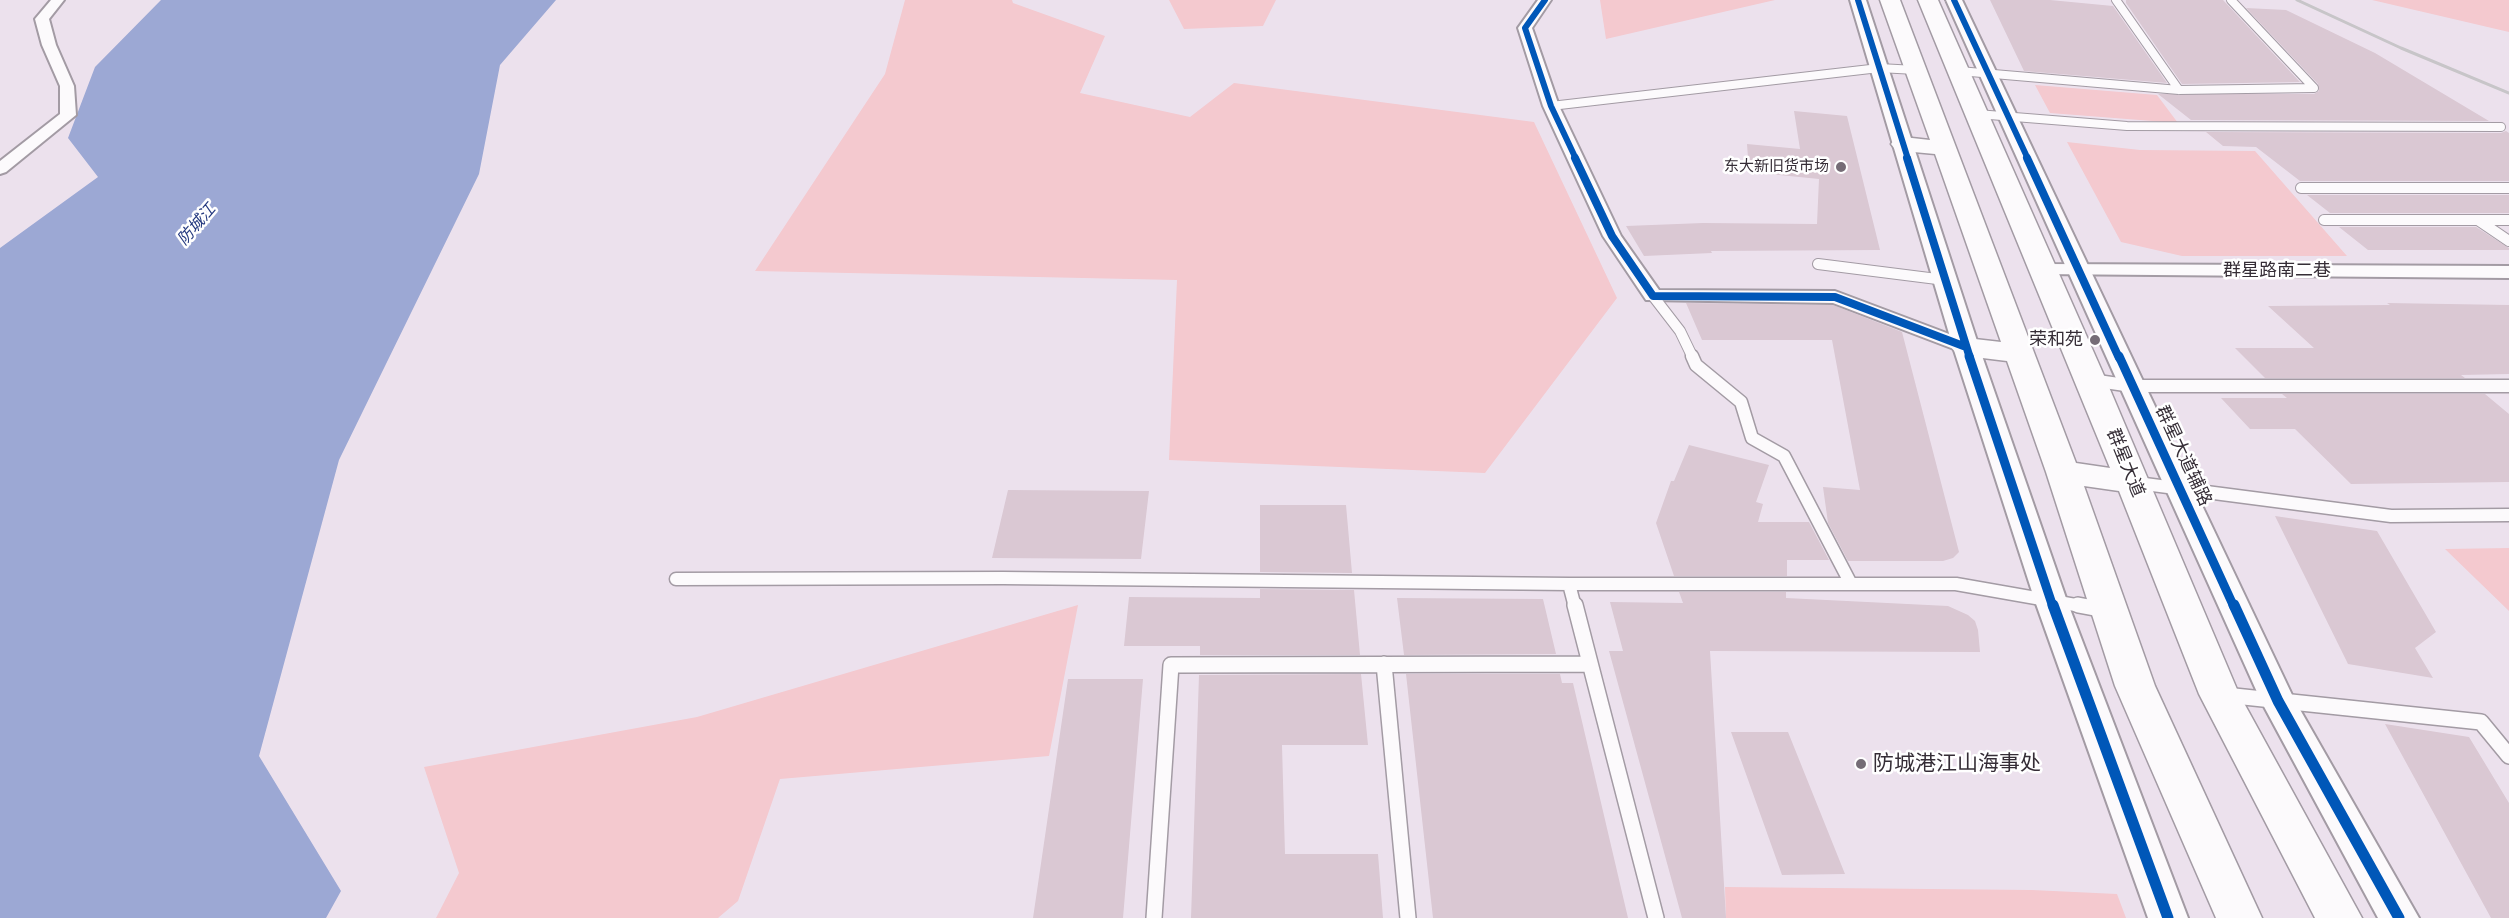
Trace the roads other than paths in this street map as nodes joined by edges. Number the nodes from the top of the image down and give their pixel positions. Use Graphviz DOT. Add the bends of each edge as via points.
graph roads {
  1 [pos="58,0"];
  2 [pos="1545,0"];
  3 [pos="1858,0"];
  4 [pos="1890,0"];
  5 [pos="1928,0"];
  6 [pos="1954,0"];
  7 [pos="2116,0"];
  8 [pos="2231,0"];
  9 [pos="1879,68"];
  10 [pos="1916,70"];
  11 [pos="1973,72"];
  12 [pos="2179,90"];
  13 [pos="1551,106"];
  14 [pos="1992,115"];
  15 [pos="2501,127"];
  16 [pos="1903,144"];
  17 [pos="1944,148"];
  18 [pos="0,170"];
  19 [pos="2301,188"];
  20 [pos="2509,188"];
  21 [pos="2477,219"];
  22 [pos="2324,220"];
  23 [pos="2509,220"];
  24 [pos="2509,241"];
  25 [pos="1818,264"];
  26 [pos="2044,270"];
  27 [pos="2079,270"];
  28 [pos="2509,272"];
  29 [pos="1945,279"];
  30 [pos="1653,296"];
  31 [pos="1966,346"];
  32 [pos="2019,353"];
  33 [pos="2091,380"];
  34 [pos="2133,386"];
  35 [pos="2509,386"];
  36 [pos="2063,472"];
  37 [pos="2133,482"];
  38 [pos="2181,490"];
  39 [pos="2509,515"];
  40 [pos="676,579"];
  41 [pos="1569,584"];
  42 [pos="1851,584"];
  43 [pos="2051,601"];
  44 [pos="2109,611"];
  45 [pos="1384,664"];
  46 [pos="1590,664"];
  47 [pos="2219,694"];
  48 [pos="2278,700"];
  49 [pos="2509,756"];
  50 [pos="1154,918"];
  51 [pos="1408,918"];
  52 [pos="1656,918"];
  53 [pos="2168,918"];
  54 [pos="2239,918"];
  55 [pos="2339,918"];
  56 [pos="2399,918"];
  1 -- 18 [label="street" via="42,19 67,86 68,116"];
  2 -- 13 [label="street" via="1525,28"];
  3 -- 9 [label="street"];
  4 -- 10 [label="highway"];
  5 -- 11 [label="highway, 群星大道"];
  6 -- 11 [label="street"];
  7 -- 12 [label="lane"];
  8 -- 12 [label="lane" via="2314,88"];
  9 -- 10 [label="lane"];
  9 -- 13 [label="lane"];
  9 -- 16 [label="street"];
  10 -- 17 [label="highway"];
  11 -- 12 [label="lane"];
  11 -- 14 [label="highway, 群星大道"];
  13 -- 30 [label="street" via="1612,236"];
  14 -- 15 [label="lane" via="2127,126"];
  14 -- 26 [label="highway, 群星大道"];
  14 -- 27 [label="street, 群星大道辅路"];
  16 -- 17 [label="highway"];
  16 -- 29 [label="street"];
  17 -- 32 [label="highway"];
  19 -- 20 [label="lane"];
  21 -- 22 [label="lane"];
  21 -- 23 [label="lane"];
  21 -- 24 [label="lane"];
  25 -- 29 [label="lane"];
  26 -- 27 [label="street, 群星路南二巷"];
  26 -- 33 [label="highway, 群星大道"];
  27 -- 28 [label="street, 群星路南二巷"];
  27 -- 34 [label="street, 群星大道辅路"];
  29 -- 31 [label="street"];
  30 -- 31 [label="street" via="1835,297"];
  30 -- 42 [label="lane" via="1680,332 1696,365 1741,402 1752,438 1784,456"];
  31 -- 32 [label="highway"];
  31 -- 43 [label="street"];
  32 -- 36 [label="highway"];
  33 -- 34 [label="lane"];
  33 -- 37 [label="highway, 群星大道"];
  34 -- 35 [label="lane"];
  34 -- 38 [label="street, 群星大道辅路"];
  36 -- 37 [label="highway"];
  36 -- 44 [label="highway"];
  37 -- 38 [label="lane"];
  37 -- 47 [label="highway, 群星大道"];
  38 -- 39 [label="lane" via="2391,516"];
  38 -- 48 [label="street, 群星大道辅路"];
  40 -- 41 [label="lane"];
  41 -- 42 [label="lane"];
  41 -- 46 [label="lane"];
  42 -- 43 [label="lane" via="1956,584"];
  43 -- 44 [label="lane"];
  43 -- 53 [label="street"];
  44 -- 54 [label="highway" via="2135,686"];
  45 -- 46 [label="lane"];
  45 -- 50 [label="lane" via="1171,665"];
  45 -- 51 [label="lane"];
  46 -- 52 [label="lane"];
  47 -- 48 [label="lane"];
  47 -- 55 [label="highway, 群星大道"];
  48 -- 49 [label="lane" via="2481,722"];
  48 -- 56 [label="street, 群星大道辅路"];
}
